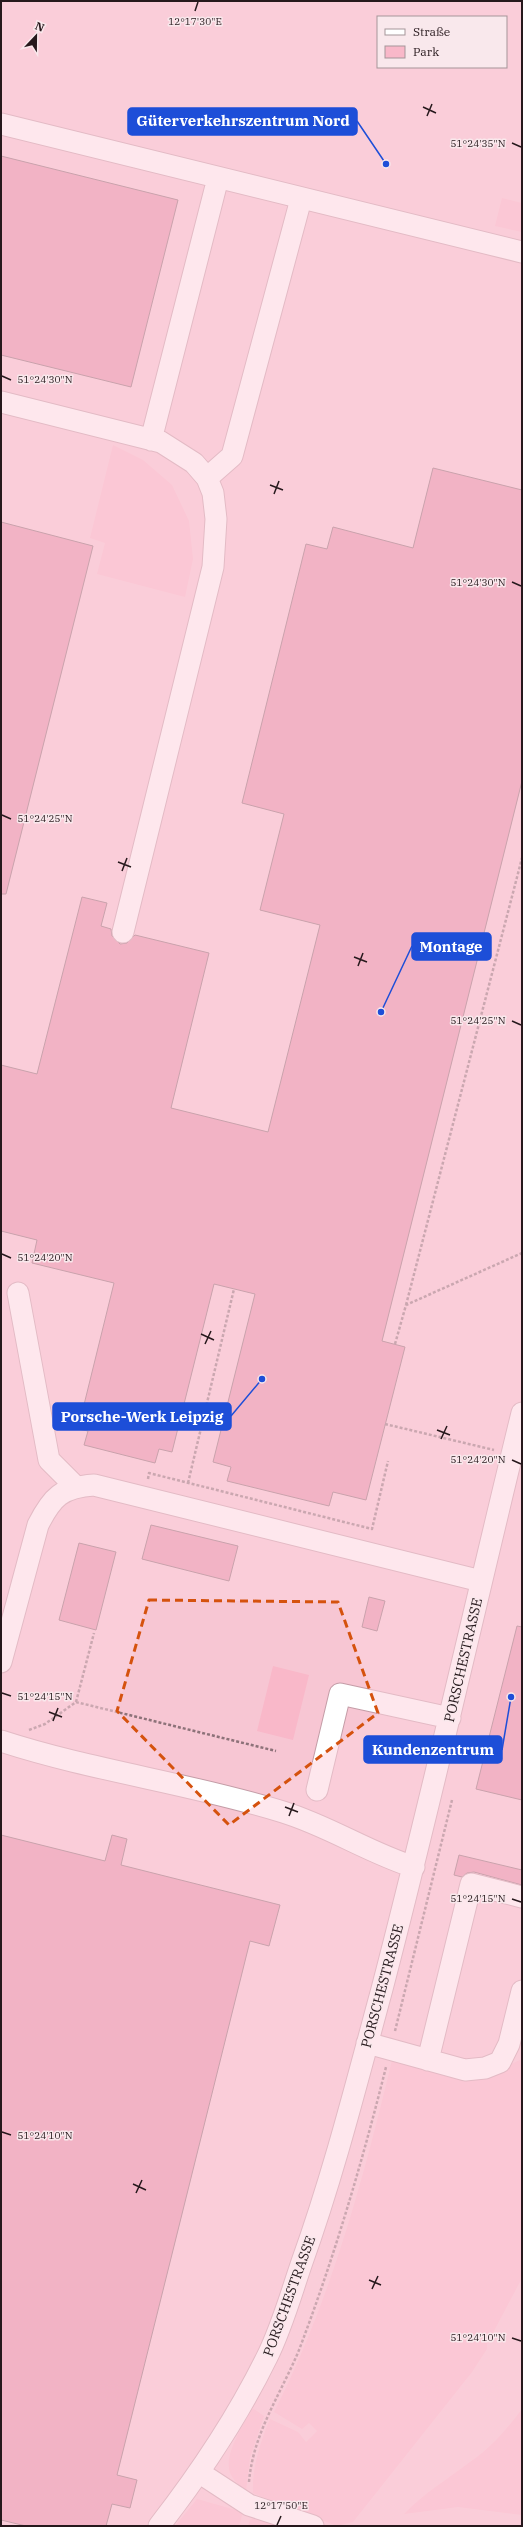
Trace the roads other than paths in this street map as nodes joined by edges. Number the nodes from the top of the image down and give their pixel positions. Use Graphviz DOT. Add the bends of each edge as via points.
graph roads {
  1 [pos="1,124"];
  2 [pos="218,178"];
  3 [pos="301,199"];
  4 [pos="522,252"];
  5 [pos="1,402"];
  6 [pos="151,440"];
  7 [pos="206,478"];
  8 [pos="122,932"];
  9 [pos="18,1293"];
  10 [pos="522,1413"];
  11 [pos="75,1486"];
  12 [pos="481,1581"];
  13 [pos="1,1662"];
  14 [pos="450,1718"];
  15 [pos="1,1741"];
  16 [pos="317,1790"];
  17 [pos="414,1867"];
  18 [pos="522,1897"];
  19 [pos="522,1991"];
  20 [pos="367,2043"];
  21 [pos="428,2060"];
  22 [pos="200,2473"];
  23 [pos="159,2526"];
  24 [pos="313,2526"];
  1 -- 2 [label="street"];
  2 -- 3 [label="street"];
  2 -- 6 [label="street"];
  3 -- 4 [label="street"];
  3 -- 7 [label="street" via="232,456"];
  5 -- 6 [label="street"];
  6 -- 7 [label="street" via="174,448 194,463"];
  7 -- 8 [label="street" via="213,493 216,519 213,567"];
  9 -- 11 [label="street" via="49,1460"];
  10 -- 12 [label="street, PORSCHESTRASSE"];
  11 -- 12 [label="street" via="94,1485"];
  11 -- 13 [label="street" via="61,1494 46,1508 38,1525"];
  12 -- 14 [label="street, PORSCHESTRASSE"];
  14 -- 16 [label="street" via="340,1694"];
  14 -- 17 [label="street, PORSCHESTRASSE"];
  15 -- 17 [label="street" via="37,1753 219,1794 284,1812 336,1831 396,1861"];
  17 -- 20 [label="street, PORSCHESTRASSE"];
  18 -- 21 [label="street" via="471,1884"];
  19 -- 21 [label="street" via="509,2044 500,2062 486,2068 465,2070"];
  20 -- 21 [label="street"];
  20 -- 22 [label="street, PORSCHESTRASSE" via="342,2143 269,2353 239,2412"];
  22 -- 23 [label="street, PORSCHESTRASSE"];
  22 -- 24 [label="street" via="249,2505"];
}
